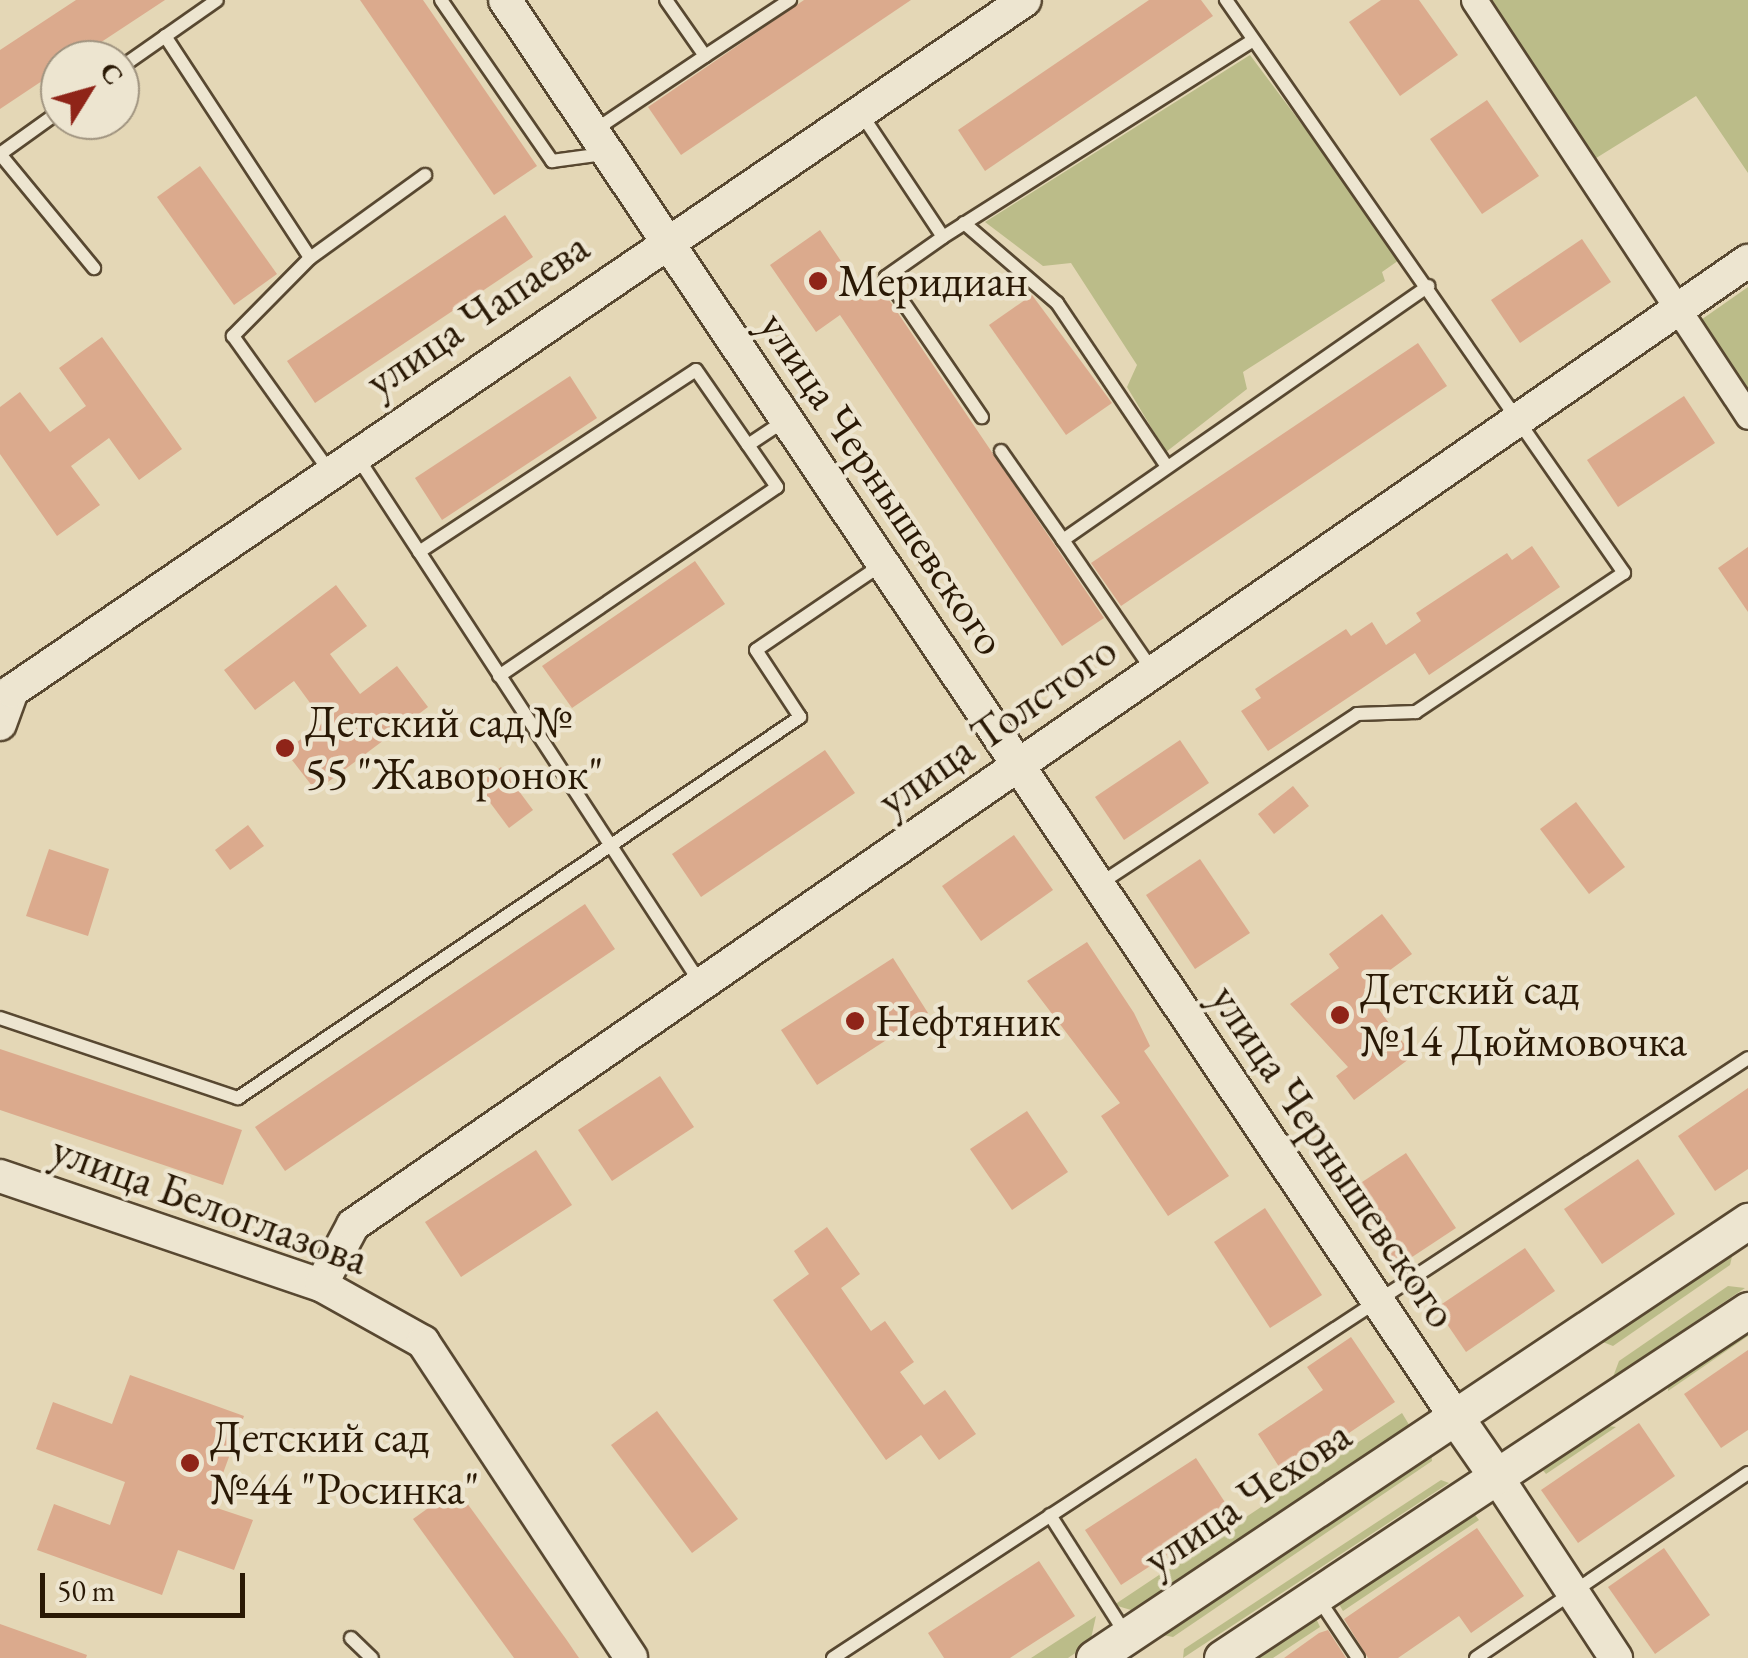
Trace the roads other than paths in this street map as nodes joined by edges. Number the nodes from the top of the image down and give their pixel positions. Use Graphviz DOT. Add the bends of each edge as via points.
graph roads {
  1 [pos="217,0"];
  2 [pos="441,0"];
  3 [pos="504,0"];
  4 [pos="666,0"];
  5 [pos="790,0"];
  6 [pos="1026,0"];
  7 [pos="1226,0"];
  8 [pos="1474,0"];
  9 [pos="165,36"];
  10 [pos="1252,41"];
  11 [pos="140,54"];
  12 [pos="706,56"];
  13 [pos="860,112"];
  14 [pos="40,125"];
  15 [pos="600,143"];
  16 [pos="0,154"];
  17 [pos="425,175"];
  18 [pos="964,224"];
  19 [pos="943,238"];
  20 [pos="666,242"];
  21 [pos="310,258"];
  22 [pos="1748,261"];
  23 [pos="94,268"];
  24 [pos="1428,286"];
  25 [pos="1678,310"];
  26 [pos="1748,416"];
  27 [pos="982,417"];
  28 [pos="1520,419"];
  29 [pos="786,420"];
  30 [pos="748,444"];
  31 [pos="1002,451"];
  32 [pos="341,460"];
  33 [pos="1167,467"];
  34 [pos="1062,540"];
  35 [pos="419,552"];
  36 [pos="882,564"];
  37 [pos="1154,672"];
  38 [pos="499,676"];
  39 [pos="6,683"];
  40 [pos="0,724"];
  41 [pos="1018,765"];
  42 [pos="610,846"];
  43 [pos="1098,884"];
  44 [pos="701,984"];
  45 [pos="0,1018"];
  46 [pos="1748,1058"];
  47 [pos="0,1176"];
  48 [pos="1748,1221"];
  49 [pos="320,1284"];
  50 [pos="1378,1301"];
  51 [pos="1748,1310"];
  52 [pos="1454,1415"];
  53 [pos="1748,1473"];
  54 [pos="1496,1477"];
  55 [pos="1050,1515"];
  56 [pos="1573,1594"];
  57 [pos="1316,1596"];
  58 [pos="1127,1636"];
  59 [pos="351,1638"];
  60 [pos="372,1658"];
  61 [pos="632,1658"];
  62 [pos="833,1658"];
  63 [pos="1094,1658"];
  64 [pos="1222,1658"];
  65 [pos="1358,1658"];
  66 [pos="1476,1658"];
  67 [pos="1616,1658"];
  1 -- 9 [label="lane"];
  2 -- 15 [label="lane" via="552,161"];
  3 -- 15 [label="street, улица Чернышевского"];
  4 -- 12 [label="lane"];
  5 -- 12 [label="lane"];
  6 -- 13 [label="street, улица Чапаева"];
  7 -- 10 [label="lane"];
  8 -- 25 [label="street"];
  9 -- 11 [label="lane"];
  9 -- 21 [label="lane"];
  10 -- 18 [label="lane"];
  10 -- 24 [label="lane"];
  12 -- 15 [label="lane"];
  13 -- 19 [label="lane"];
  13 -- 20 [label="street, улица Чапаева"];
  14 -- 16 [label="lane"];
  15 -- 20 [label="street, улица Чернышевского"];
  16 -- 23 [label="lane"];
  17 -- 21 [label="lane"];
  18 -- 19 [label="lane"];
  18 -- 33 [label="lane" via="1057,302"];
  19 -- 27 [label="lane" via="886,277"];
  20 -- 29 [label="street, улица Чернышевского"];
  20 -- 32 [label="street, улица Чапаева"];
  21 -- 32 [label="lane" via="233,336"];
  22 -- 25 [label="street, улица Толстого"];
  24 -- 28 [label="lane"];
  24 -- 33 [label="lane"];
  25 -- 26 [label="street"];
  25 -- 28 [label="street, улица Толстого"];
  28 -- 37 [label="street, улица Толстого"];
  28 -- 43 [label="lane" via="1624,574 1416,712 1357,714"];
  29 -- 30 [label="lane"];
  29 -- 36 [label="street, улица Чернышевского"];
  30 -- 35 [label="lane" via="696,370"];
  30 -- 38 [label="lane" via="777,487"];
  31 -- 34 [label="lane"];
  32 -- 35 [label="lane"];
  32 -- 39 [label="street, улица Чапаева"];
  33 -- 34 [label="lane"];
  34 -- 37 [label="lane"];
  35 -- 38 [label="lane"];
  36 -- 41 [label="street, улица Чернышевского"];
  36 -- 42 [label="lane" via="756,650 800,717"];
  37 -- 41 [label="street, улица Толстого"];
  38 -- 42 [label="lane"];
  39 -- 40 [label="street, улица Чапаева"];
  41 -- 43 [label="street, улица Чернышевского"];
  41 -- 44 [label="street, улица Толстого"];
  42 -- 44 [label="lane"];
  42 -- 45 [label="lane" via="238,1098"];
  43 -- 50 [label="street, улица Чернышевского"];
  44 -- 49 [label="street, улица Толстого" via="353,1225"];
  46 -- 50 [label="lane"];
  47 -- 49 [label="street, улица Белоглазова"];
  48 -- 52 [label="main road, улица Чехова"];
  49 -- 61 [label="street, улица Белоглазова" via="396,1323 440,1361"];
  50 -- 52 [label="street, улица Чернышевского"];
  50 -- 55 [label="lane"];
  51 -- 54 [label="main road"];
  52 -- 54 [label="main road"];
  52 -- 58 [label="main road, улица Чехова"];
  53 -- 56 [label="lane"];
  54 -- 56 [label="street"];
  54 -- 57 [label="main road"];
  55 -- 58 [label="lane"];
  55 -- 62 [label="lane"];
  56 -- 66 [label="lane"];
  56 -- 67 [label="street"];
  57 -- 64 [label="main road"];
  57 -- 65 [label="lane"];
  58 -- 63 [label="main road, улица Чехова"];
  59 -- 60 [label="lane"];
}
